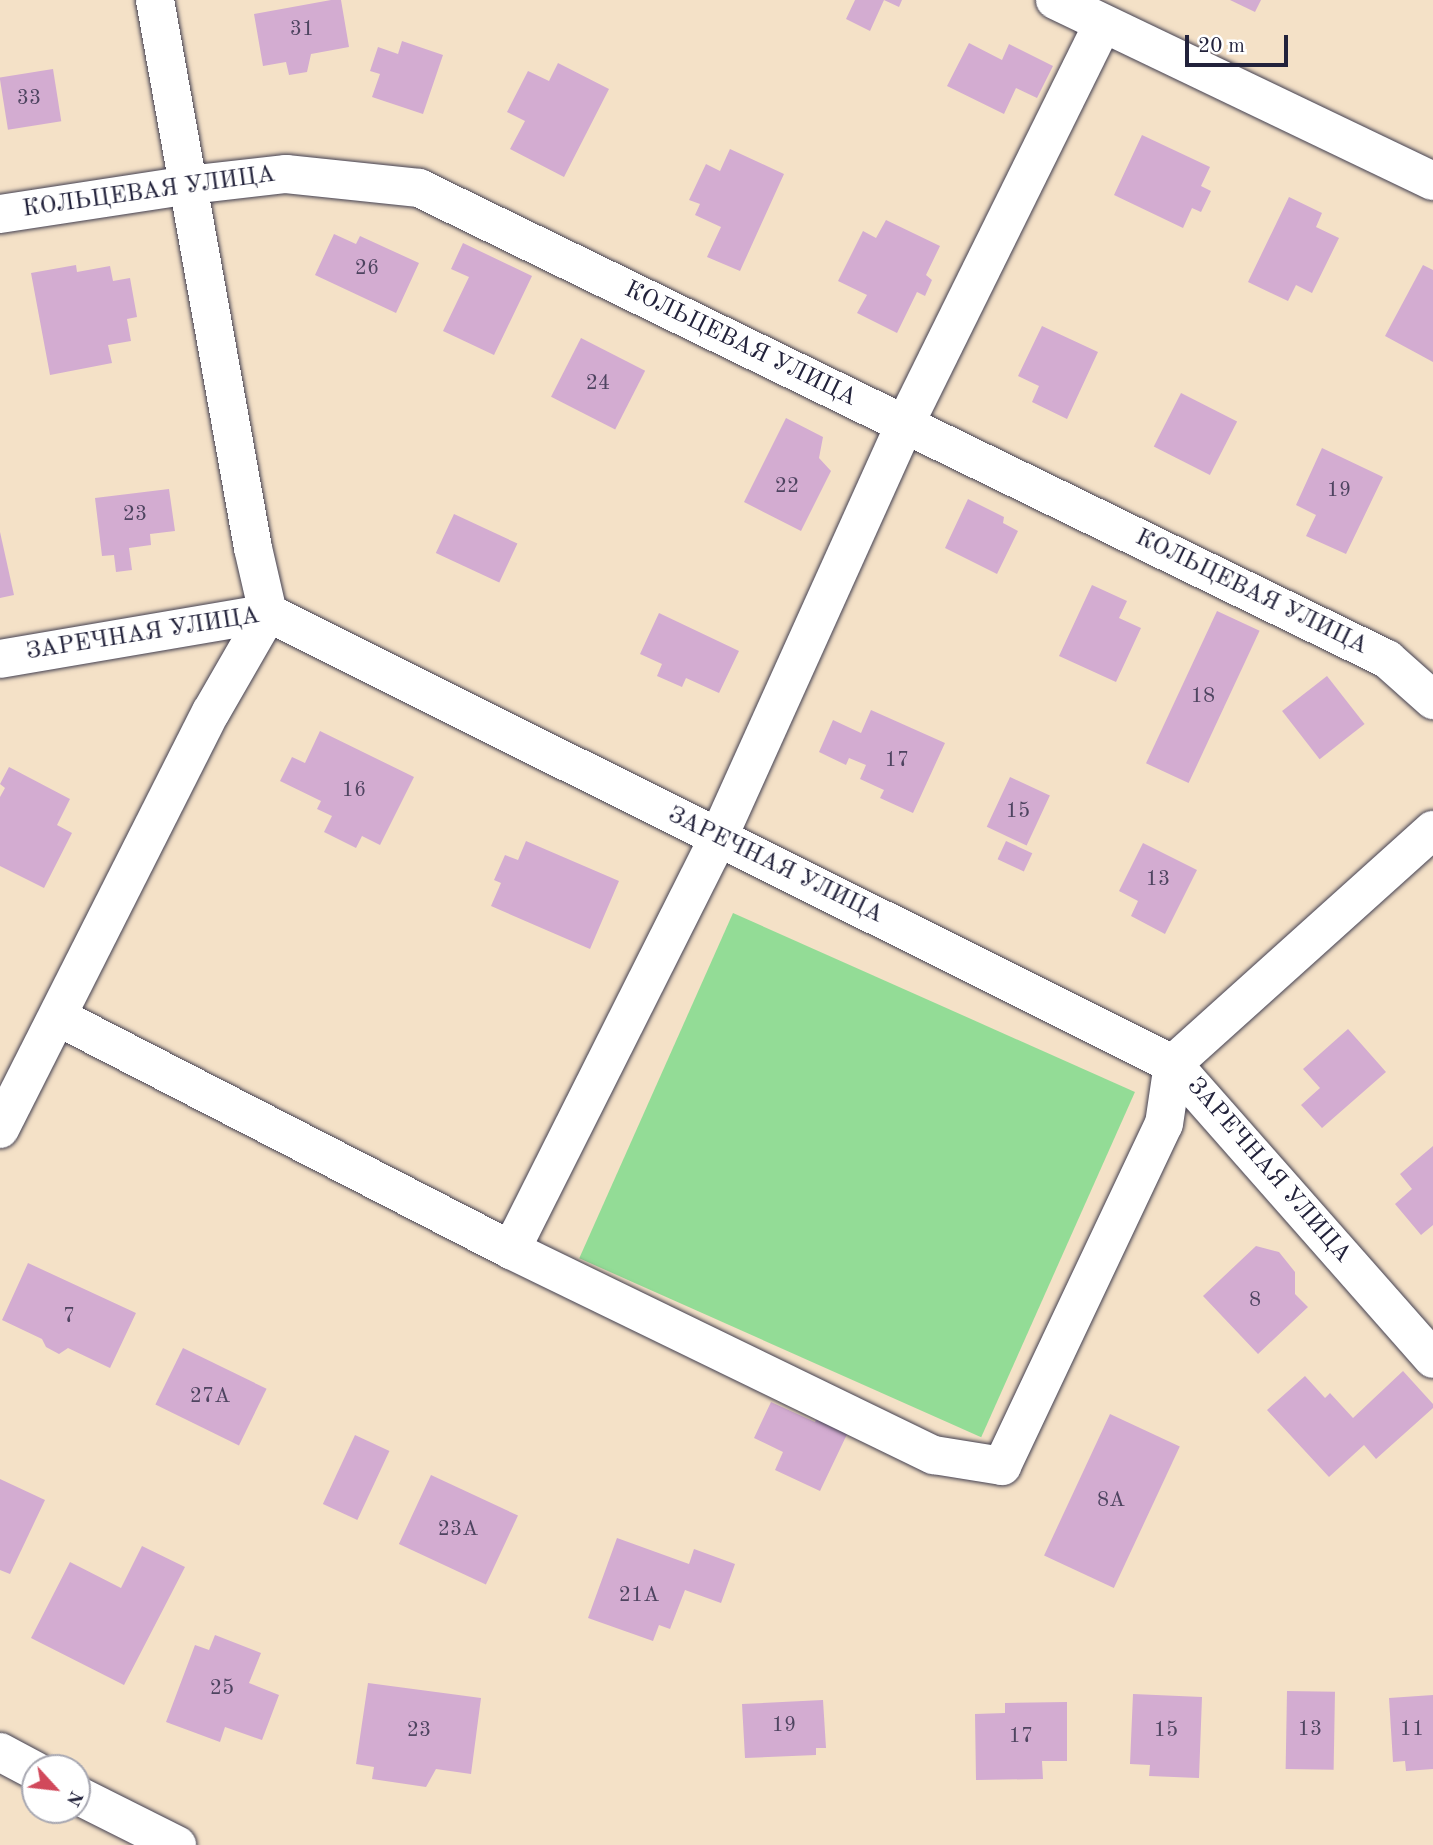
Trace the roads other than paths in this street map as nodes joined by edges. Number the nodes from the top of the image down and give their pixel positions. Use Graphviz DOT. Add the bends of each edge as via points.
graph roads {
  1 [pos="155,0"];
  2 [pos="1055,0"];
  3 [pos="1103,24"];
  4 [pos="1433,181"];
  5 [pos="188,185"];
  6 [pos="0,215"];
  7 [pos="905,424"];
  8 [pos="268,613"];
  9 [pos="0,659"];
  10 [pos="1433,700"];
  11 [pos="1433,830"];
  12 [pos="718,838"];
  13 [pos="58,1017"];
  14 [pos="1173,1064"];
  15 [pos="0,1129"];
  16 [pos="511,1250"];
  17 [pos="1433,1359"];
  18 [pos="0,1752"];
  19 [pos="21,1764"];
  20 [pos="91,1802"];
  21 [pos="177,1845"];
  1 -- 5 [label="street"];
  2 -- 3 [label="street"];
  3 -- 4 [label="street"];
  3 -- 7 [label="street"];
  5 -- 6 [label="street, КОЛЬЦЕВАЯ УЛИЦА"];
  5 -- 7 [label="street, КОЛЬЦЕВАЯ УЛИЦА" via="286,174 419,188"];
  5 -- 8 [label="street"];
  7 -- 10 [label="street, КОЛЬЦЕВАЯ УЛИЦА" via="1387,659"];
  7 -- 12 [label="street"];
  8 -- 9 [label="street, ЗАРЕЧНАЯ УЛИЦА"];
  8 -- 12 [label="street, ЗАРЕЧНАЯ УЛИЦА"];
  8 -- 13 [label="street" via="211,712"];
  11 -- 14 [label="street"];
  12 -- 14 [label="street, ЗАРЕЧНАЯ УЛИЦА"];
  12 -- 16 [label="street"];
  13 -- 15 [label="street"];
  13 -- 16 [label="street"];
  14 -- 16 [label="street" via="1164,1124 1002,1466 934,1455"];
  14 -- 17 [label="street, ЗАРЕЧНАЯ УЛИЦА"];
  18 -- 19 [label="street"];
  20 -- 21 [label="street"];
}
